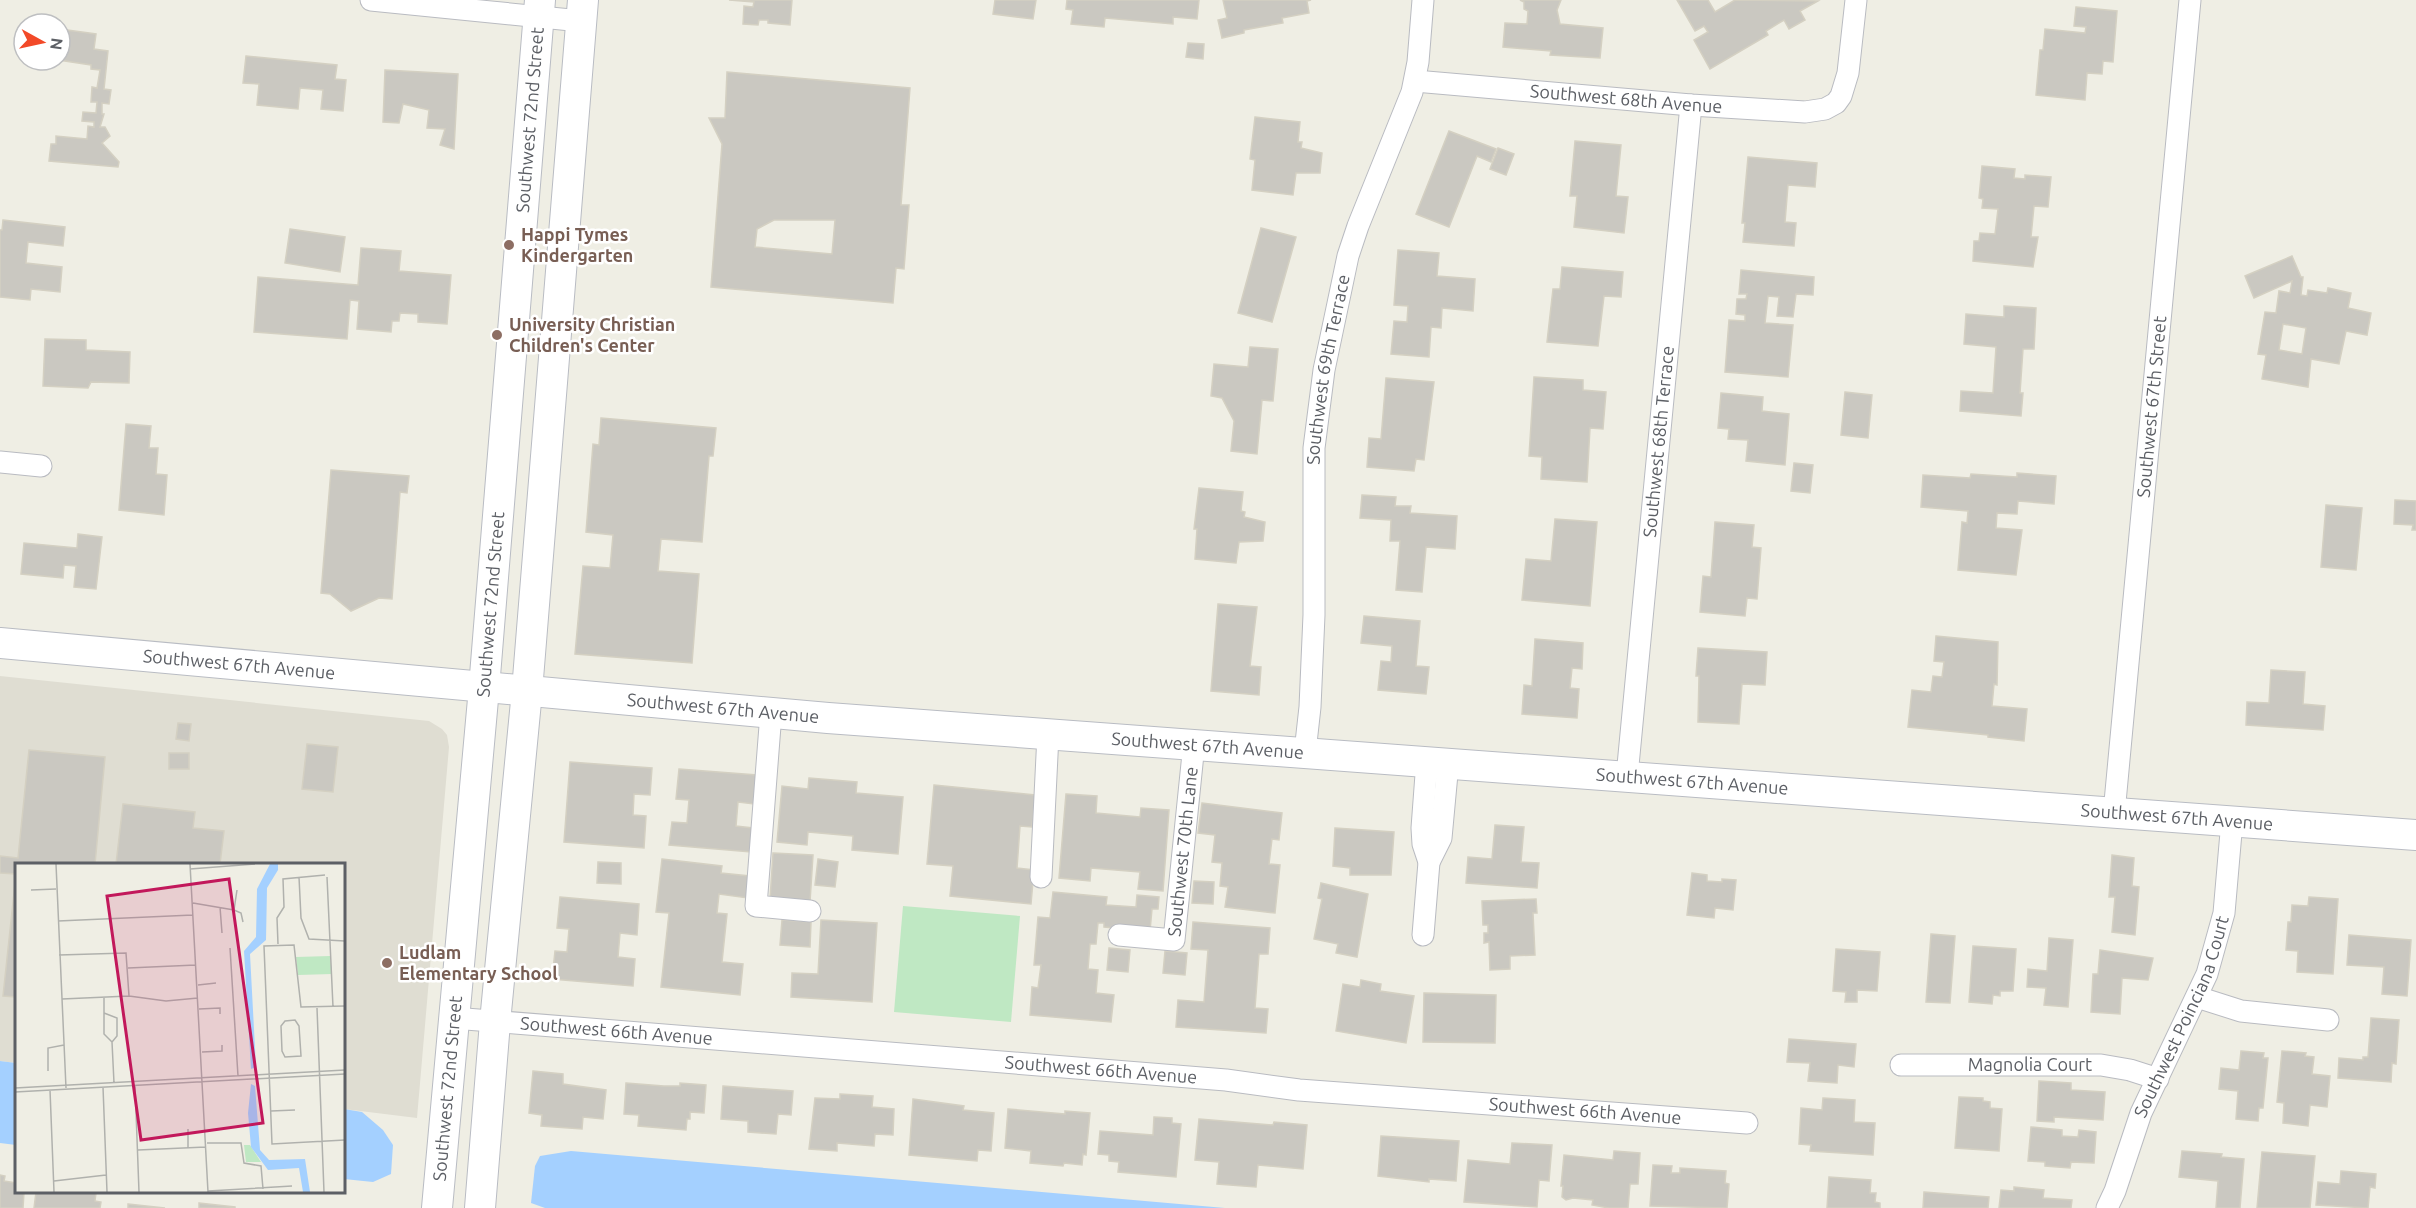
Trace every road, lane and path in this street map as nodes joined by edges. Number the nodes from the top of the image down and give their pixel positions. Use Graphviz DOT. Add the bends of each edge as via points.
graph roads {
  1 [pos="371,0"];
  2 [pos="1423,0"];
  3 [pos="1856,0"];
  4 [pos="2190,0"];
  5 [pos="539,8"];
  6 [pos="582,10"];
  7 [pos="1415,81"];
  8 [pos="1691,105"];
  9 [pos="0,462"];
  10 [pos="41,466"];
  11 [pos="0,644"];
  12 [pos="484,687"];
  13 [pos="526,691"];
  14 [pos="771,713"];
  15 [pos="1048,735"];
  16 [pos="1194,744"];
  17 [pos="1305,752"];
  18 [pos="1437,762"];
  19 [pos="1627,776"];
  20 [pos="2114,813"];
  21 [pos="2232,821"];
  22 [pos="2416,835"];
  23 [pos="1041,877"];
  24 [pos="810,911"];
  25 [pos="1119,935"];
  26 [pos="1423,935"];
  27 [pos="2196,997"];
  28 [pos="453,1018"];
  29 [pos="2328,1020"];
  30 [pos="495,1022"];
  31 [pos="1901,1065"];
  32 [pos="2157,1078"];
  33 [pos="1747,1123"];
  34 [pos="437,1208"];
  35 [pos="480,1208"];
  36 [pos="2107,1208"];
  1 -- 5 [label="street"];
  2 -- 7 [label="street, Southwest 69th Terrace"];
  3 -- 8 [label="street, Southwest 68th Avenue" via="1848,73 1836,104 1805,112"];
  4 -- 20 [label="street, Southwest 67th Street"];
  5 -- 6 [label="street"];
  5 -- 12 [label="main road, Southwest 72nd Street"];
  6 -- 13 [label="main road"];
  7 -- 8 [label="street, Southwest 68th Avenue"];
  7 -- 17 [label="street, Southwest 69th Terrace" via="1348,256 1324,370 1314,448 1314,615"];
  8 -- 19 [label="street, Southwest 68th Terrace"];
  9 -- 10 [label="street"];
  11 -- 12 [label="main road, Southwest 67th Avenue"];
  12 -- 13 [label="main road, Southwest 67th Avenue"];
  12 -- 28 [label="main road, Southwest 72nd Street"];
  13 -- 14 [label="main road, Southwest 67th Avenue"];
  13 -- 30 [label="main road"];
  14 -- 15 [label="main road, Southwest 67th Avenue"];
  14 -- 24 [label="street" via="756,906"];
  15 -- 16 [label="main road, Southwest 67th Avenue"];
  15 -- 23 [label="street"];
  16 -- 17 [label="main road, Southwest 67th Avenue"];
  16 -- 25 [label="street, Southwest 70th Lane" via="1174,940"];
  17 -- 18 [label="main road, Southwest 67th Avenue"];
  18 -- 19 [label="main road, Southwest 67th Avenue"];
  18 -- 26 [label="street" via="1441,838 1429,862"];
  19 -- 20 [label="main road, Southwest 67th Avenue"];
  20 -- 21 [label="main road, Southwest 67th Avenue"];
  21 -- 22 [label="main road, Southwest 67th Avenue"];
  21 -- 27 [label="street, Southwest Poinciana Court" via="2224,913 2207,974"];
  27 -- 29 [label="street" via="2241,1011"];
  27 -- 32 [label="street, Southwest Poinciana Court"];
  28 -- 30 [label="street, Southwest 66th Avenue"];
  28 -- 34 [label="main road, Southwest 72nd Street"];
  30 -- 33 [label="street, Southwest 66th Avenue" via="1226,1080 1299,1090"];
  30 -- 35 [label="main road"];
  31 -- 32 [label="street, Magnolia Court" via="2102,1065"];
  32 -- 36 [label="street, Southwest Poinciana Court"];
}
